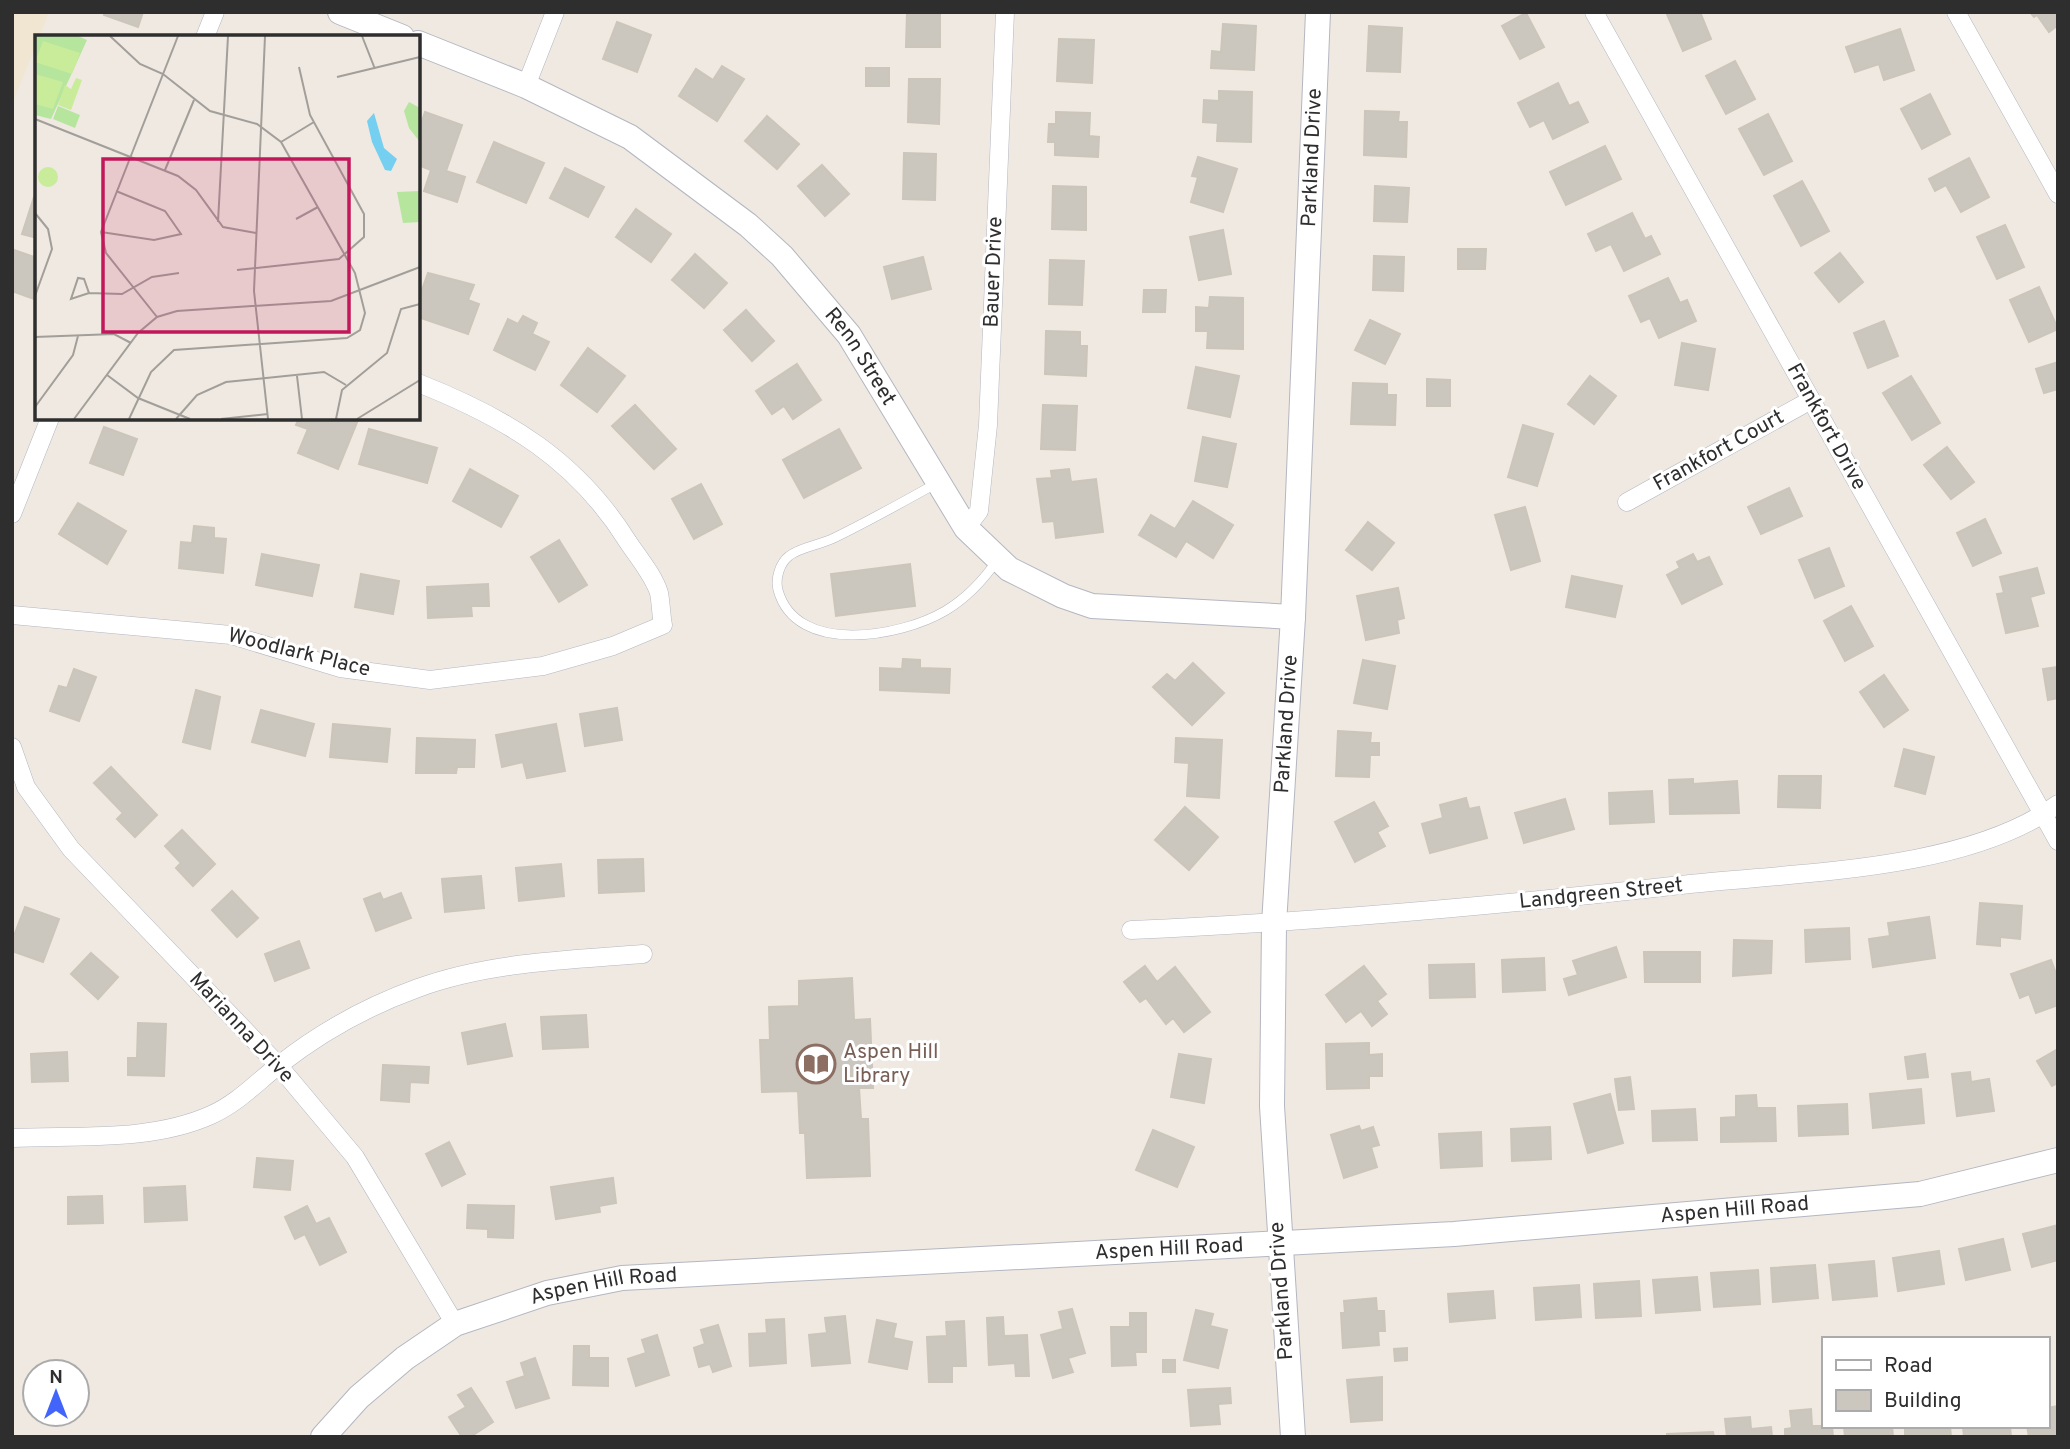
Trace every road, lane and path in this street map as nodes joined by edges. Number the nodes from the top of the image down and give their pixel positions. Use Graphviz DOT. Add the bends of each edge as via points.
graph roads {
  1 [pos="215,12"];
  2 [pos="340,12"];
  3 [pos="555,12"];
  4 [pos="1005,12"];
  5 [pos="1318,12"];
  6 [pos="1594,12"];
  7 [pos="1956,12"];
  8 [pos="206,35"];
  9 [pos="397,35"];
  10 [pos="420,44"];
  11 [pos="526,86"];
  12 [pos="2058,194"];
  13 [pos="420,384"];
  14 [pos="1811,400"];
  15 [pos="49,420"];
  16 [pos="939,483"];
  17 [pos="1627,502"];
  18 [pos="12,514"];
  19 [pos="966,528"];
  20 [pos="998,559"];
  21 [pos="12,615"];
  22 [pos="1293,617"];
  23 [pos="12,747"];
  24 [pos="2051,809"];
  25 [pos="2058,841"];
  26 [pos="1274,924"];
  27 [pos="1131,930"];
  28 [pos="643,954"];
  29 [pos="278,1065"];
  30 [pos="12,1138"];
  31 [pos="2058,1160"];
  32 [pos="1278,1244"];
  33 [pos="454,1324"];
  34 [pos="323,1437"];
  35 [pos="1293,1437"];
  1 -- 8 [label="street"];
  2 -- 9 [label="street"];
  3 -- 11 [label="street"];
  4 -- 19 [label="street, Bauer Drive" via="988,425 979,511"];
  5 -- 22 [label="street, Parkland Drive"];
  6 -- 14 [label="street, Frankfort Drive"];
  7 -- 12 [label="street"];
  10 -- 11 [label="street, Renn Street"];
  11 -- 16 [label="street, Renn Street" via="631,137 782,256 849,335"];
  13 -- 21 [label="street, Woodlark Place" via="522,432 554,454 609,511 659,591 663,625 613,646 543,666 430,680 340,668 231,635"];
  14 -- 17 [label="street, Frankfort Court"];
  14 -- 24 [label="street, Frankfort Drive"];
  15 -- 18 [label="street"];
  16 -- 19 [label="street, Renn Street"];
  16 -- 20 [label="lane" via="831,540 789,556 779,570 776,586 783,607 803,623 839,634 896,631 944,611 982,583"];
  19 -- 20 [label="street, Renn Street"];
  20 -- 22 [label="street, Renn Street" via="1052,591 1092,606"];
  22 -- 26 [label="street, Parkland Drive"];
  23 -- 29 [label="street, Marianna Drive" via="26,787 71,849"];
  24 -- 25 [label="street, Frankfort Drive"];
  24 -- 26 [label="street, Landgreen Street" via="1992,839 1900,861 1437,912"];
  26 -- 27 [label="street, Landgreen Street"];
  26 -- 32 [label="street, Parkland Drive" via="1272,1106"];
  28 -- 29 [label="street" via="515,964 419,987 333,1026"];
  29 -- 30 [label="street" via="250,1091 212,1115 164,1131"];
  29 -- 33 [label="street, Marianna Drive" via="355,1157"];
  31 -- 32 [label="street, Aspen Hill Road" via="1920,1195"];
  32 -- 33 [label="street, Aspen Hill Road" via="622,1278 547,1293"];
  32 -- 35 [label="street, Parkland Drive"];
  33 -- 34 [label="street, Aspen Hill Road" via="368,1389"];
}
